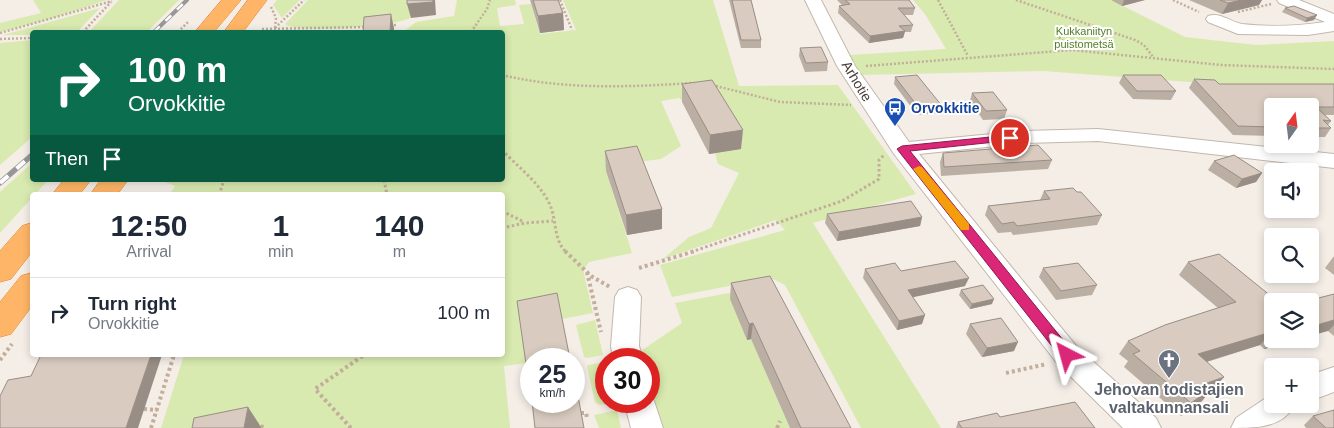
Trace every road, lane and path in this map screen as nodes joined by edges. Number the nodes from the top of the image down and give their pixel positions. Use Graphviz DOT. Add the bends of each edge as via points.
graph roads {
  1 [pos="113,0"];
  2 [pos="232,0"];
  3 [pos="304,0"];
  4 [pos="490,0"];
  5 [pos="560,0"];
  6 [pos="814,0"];
  7 [pos="938,0"];
  8 [pos="1016,0"];
  9 [pos="1173,0"];
  10 [pos="1281,1"];
  11 [pos="264,3"];
  12 [pos="1214,19"];
  13 [pos="1334,20"];
  14 [pos="398,25"];
  15 [pos="373,26"];
  16 [pos="381,26"];
  17 [pos="1334,26"];
  18 [pos="275,28"];
  19 [pos="262,29"];
  20 [pos="85,30"];
  21 [pos="206,30"];
  22 [pos="235,30"];
  23 [pos="472,30"];
  24 [pos="572,30"];
  25 [pos="0,33"];
  26 [pos="1059,37"];
  27 [pos="30,38"];
  28 [pos="0,39"];
  29 [pos="1072,50"];
  30 [pos="968,56"];
  31 [pos="1153,58"];
  32 [pos="863,66"];
  33 [pos="1334,69"];
  34 [pos="505,77"];
  35 [pos="698,84"];
  36 [pos="706,84"];
  37 [pos="868,102"];
  38 [pos="896,150"];
  39 [pos="505,153"];
  40 [pos="1334,160"];
  41 [pos="76,182"];
  42 [pos="113,182"];
  43 [pos="68,192"];
  44 [pos="105,192"];
  45 [pos="505,213"];
  46 [pos="553,221"];
  47 [pos="525,223"];
  48 [pos="505,227"];
  49 [pos="30,235"];
  50 [pos="639,268"];
  51 [pos="0,271"];
  52 [pos="587,272"];
  53 [pos="30,287"];
  54 [pos="628,297"];
  55 [pos="0,325"];
  56 [pos="604,342"];
  57 [pos="625,348"];
  58 [pos="173,357"];
  59 [pos="361,357"];
  60 [pos="1057,361"];
  61 [pos="1006,373"];
  62 [pos="1334,379"];
  63 [pos="1319,385"];
  64 [pos="144,409"];
  65 [pos="157,410"];
  66 [pos="585,412"];
  67 [pos="643,413"];
  68 [pos="1268,413"];
  69 [pos="587,418"];
  70 [pos="780,420"];
  71 [pos="248,425"];
  72 [pos="151,428"];
  73 [pos="266,428"];
  74 [pos="352,428"];
  75 [pos="647,428"];
  76 [pos="777,428"];
  77 [pos="1145,428"];
  78 [pos="1247,428"];
  1 -- 20 [label="path"];
  1 -- 25 [label="path"];
  2 -- 21 [label="highway"];
  3 -- 18 [label="path"];
  4 -- 23 [label="path"];
  5 -- 24 [label="path"];
  6 -- 37 [label="street, Arhotie" via="846,66"];
  7 -- 30 [label="path"];
  8 -- 31 [label="path" via="1135,40 1144,45"];
  9 -- 12 [label="path"];
  10 -- 12 [label="path"];
  10 -- 13 [label="street"];
  11 -- 18 [label="path" via="276,18"];
  11 -- 22 [label="highway"];
  12 -- 17 [label="street" via="1238,30 1308,30"];
  14 -- 16 [label="path"];
  15 -- 18 [label="path"];
  18 -- 19 [label="path"];
  26 -- 29 [label="path"];
  27 -- 28 [label="path"];
  29 -- 30 [label="path"];
  29 -- 31 [label="path"];
  30 -- 32 [label="path"];
  31 -- 33 [label="path" via="1264,68"];
  34 -- 35 [label="path" via="581,86"];
  36 -- 37 [label="path" via="780,102 840,105"];
  37 -- 38 [label="street, Arhotie"];
  38 -- 40 [label="street" via="1024,137 1098,135"];
  38 -- 50 [label="path" via="879,160 879,179 842,201"];
  38 -- 77 [label="street, Arhotie" via="1067,355"];
  39 -- 46 [label="path" via="539,189 550,205"];
  41 -- 43 [label="highway"];
  42 -- 44 [label="highway"];
  45 -- 47 [label="path"];
  46 -- 47 [label="path"];
  46 -- 52 [label="path" via="559,245"];
  47 -- 48 [label="path"];
  49 -- 51 [label="highway"];
  52 -- 54 [label="path"];
  52 -- 56 [label="path"];
  53 -- 55 [label="highway"];
  54 -- 57 [label="street"];
  58 -- 65 [label="path"];
  59 -- 74 [label="path" via="315,388"];
  60 -- 61 [label="path"];
  62 -- 63 [label="street"];
  64 -- 65 [label="path"];
  65 -- 72 [label="path"];
  66 -- 69 [label="path"];
  67 -- 75 [label="street"];
  68 -- 78 [label="street"];
  70 -- 76 [label="path"];
  71 -- 73 [label="path" via="258,424"];
}
